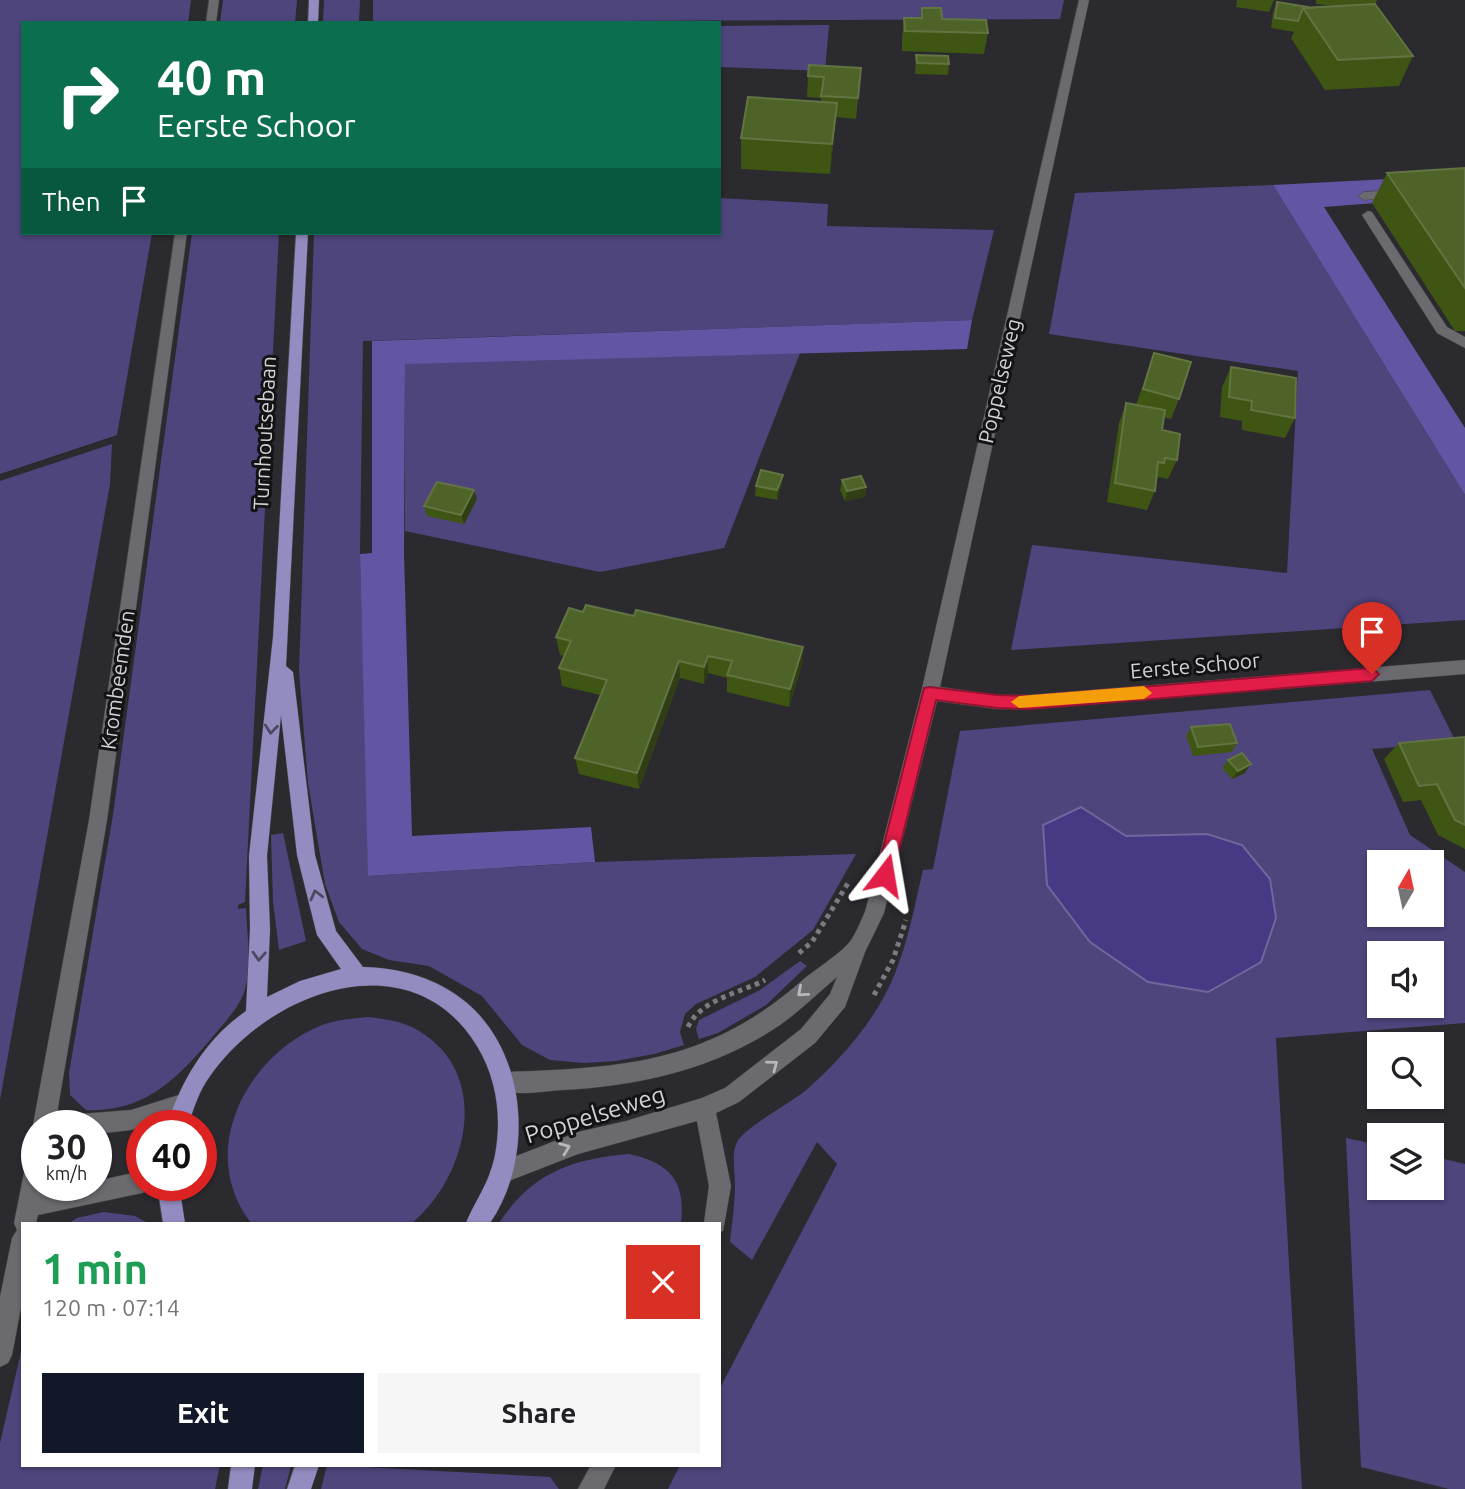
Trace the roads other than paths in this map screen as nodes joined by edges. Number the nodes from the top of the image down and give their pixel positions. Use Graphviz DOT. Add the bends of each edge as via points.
graph roads {
  1 [pos="214,0"];
  2 [pos="314,0"];
  3 [pos="1084,0"];
  4 [pos="211,21"];
  5 [pos="313,21"];
  6 [pos="1415,193"];
  7 [pos="1364,197"];
  8 [pos="1368,215"];
  9 [pos="181,235"];
  10 [pos="302,235"];
  11 [pos="1465,343"];
  12 [pos="281,637"];
  13 [pos="1465,667"];
  14 [pos="930,693"];
  15 [pos="856,950"];
  16 [pos="358,976"];
  17 [pos="256,1014"];
  18 [pos="506,1082"];
  19 [pos="705,1108"];
  20 [pos="47,1110"];
  21 [pos="183,1110"];
  22 [pos="501,1173"];
  23 [pos="126,1187"];
  24 [pos="169,1201"];
  25 [pos="27,1215"];
  26 [pos="174,1222"];
  27 [pos="477,1222"];
  28 [pos="715,1222"];
  29 [pos="21,1248"];
  30 [pos="0,1355"];
  31 [pos="243,1467"];
  32 [pos="306,1467"];
  33 [pos="603,1467"];
  34 [pos="240,1489"];
  35 [pos="299,1489"];
  36 [pos="590,1489"];
  1 -- 4 [label="street"];
  2 -- 5 [label="main road"];
  3 -- 14 [label="street, Poppelseweg"];
  6 -- 7 [label="street"];
  8 -- 11 [label="street" via="1442,330"];
  9 -- 20 [label="street, Krombeemden" via="98,820"];
  10 -- 12 [label="main road, Turnhoutsebaan"];
  16 -- 12 [label="main road, Turnhoutsebaan, one-way" via="327,935 306,855"];
  12 -- 17 [label="main road, Turnhoutsebaan, one-way" via="258,856"];
  13 -- 14 [label="street, Eerste Schoor" via="1030,702"];
  14 -- 15 [label="street, Poppelseweg" via="885,875"];
  15 -- 18 [label="street, Poppelseweg, one-way" via="775,1016 695,1058 619,1075"];
  19 -- 15 [label="street, Poppelseweg, one-way" via="732,1095 808,1037 838,1000"];
  16 -- 17 [label="main road" via="305,987"];
  16 -- 18 [label="main road" via="408,981 452,1001 486,1036"];
  17 -- 21 [label="main road" via="213,1054"];
  18 -- 22 [label="main road" via="509,1126"];
  22 -- 19 [label="street, Poppelseweg, one-way" via="578,1143"];
  19 -- 28 [label="street" via="720,1186"];
  22 -- 27 [label="main road"];
  23 -- 25 [label="street"];
  24 -- 26 [label="main road"];
  29 -- 30 [label="street"];
  31 -- 34 [label="main road"];
  32 -- 35 [label="main road"];
  33 -- 36 [label="street"];
}
